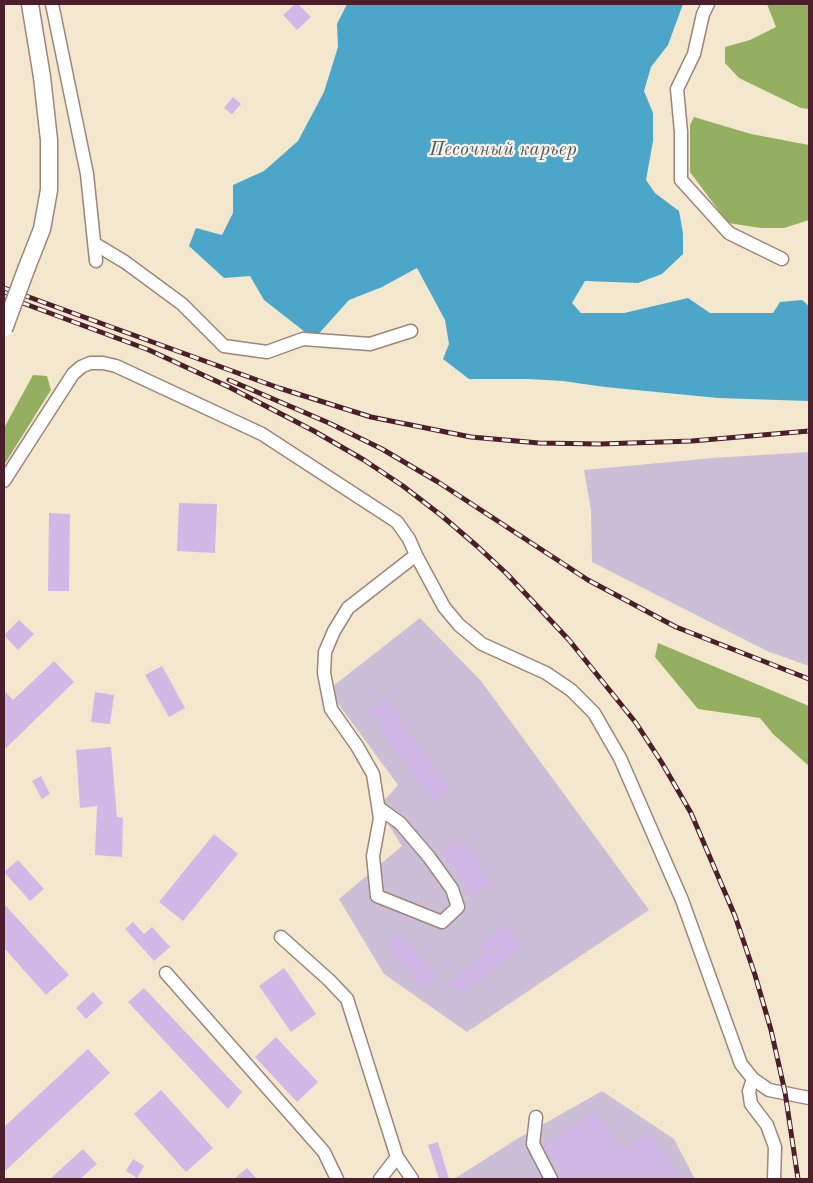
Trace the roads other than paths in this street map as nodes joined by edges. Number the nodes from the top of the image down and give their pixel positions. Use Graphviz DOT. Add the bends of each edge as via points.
graph roads {
  1 [pos="30,4"];
  2 [pos="52,4"];
  3 [pos="708,4"];
  4 [pos="94,244"];
  5 [pos="782,259"];
  6 [pos="96,261"];
  7 [pos="4,329"];
  8 [pos="411,331"];
  9 [pos="4,481"];
  10 [pos="416,556"];
  11 [pos="379,808"];
  12 [pos="281,937"];
  13 [pos="166,973"];
  14 [pos="753,1079"];
  15 [pos="809,1098"];
  16 [pos="536,1117"];
  17 [pos="397,1157"];
  18 [pos="337,1179"];
  19 [pos="380,1179"];
  20 [pos="412,1179"];
  21 [pos="551,1179"];
  22 [pos="774,1179"];
  1 -- 7 [label="main road, bridge" via="49,140 49,190 42,229"];
  2 -- 4 [label="street" via="87,174"];
  3 -- 5 [label="street" via="694,54 677,89 681,180 729,233"];
  4 -- 6 [label="street"];
  4 -- 8 [label="street" via="125,262 182,304 224,346 267,352 302,340 370,344"];
  9 -- 10 [label="street" via="73,374 90,363 103,363 116,366 262,434 397,522"];
  10 -- 11 [label="street" via="348,608 334,630 326,652 324,673 332,708 373,774"];
  10 -- 14 [label="street" via="444,607 459,625 482,644 546,673 571,690 594,713 620,758 682,900 741,1064"];
  11 -- 11 [label="street" via="373,856 377,896 442,922 458,907 452,889 400,822"];
  12 -- 17 [label="street" via="347,999"];
  13 -- 18 [label="street" via="324,1152"];
  14 -- 15 [label="street" via="769,1090"];
  14 -- 22 [label="street" via="749,1091 751,1104 767,1125 775,1147"];
  16 -- 21 [label="street" via="533,1144"];
  17 -- 19 [label="street"];
  17 -- 20 [label="street"];
}
